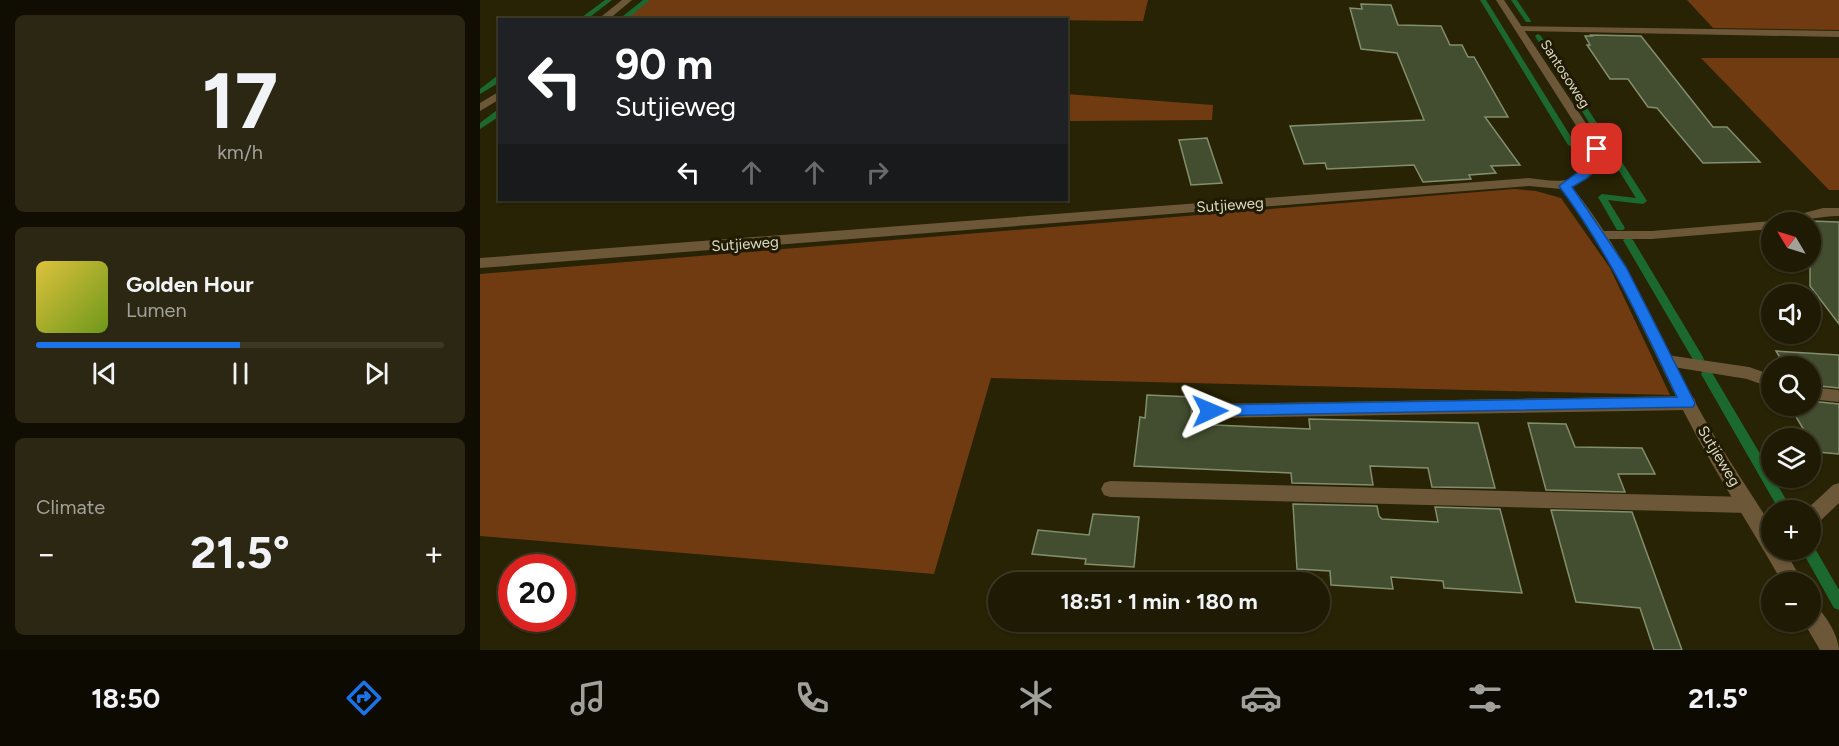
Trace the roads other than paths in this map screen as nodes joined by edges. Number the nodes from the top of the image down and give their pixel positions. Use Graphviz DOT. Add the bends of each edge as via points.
graph roads {
  1 [pos="628,0"];
  2 [pos="1500,0"];
  3 [pos="604,18"];
  4 [pos="1518,28"];
  5 [pos="1839,34"];
  6 [pos="498,95"];
  7 [pos="480,108"];
  8 [pos="1565,186"];
  9 [pos="1839,212"];
  10 [pos="1821,213"];
  11 [pos="1761,228"];
  12 [pos="1600,235"];
  13 [pos="480,263"];
  14 [pos="1667,361"];
  15 [pos="1761,378"];
  16 [pos="1821,394"];
  17 [pos="1839,396"];
  18 [pos="1688,403"];
  19 [pos="1210,411"];
  20 [pos="1110,489"];
  21 [pos="1839,492"];
  22 [pos="1748,505"];
  23 [pos="1821,508"];
  24 [pos="1761,518"];
  25 [pos="1821,632"];
  26 [pos="1832,650"];
  1 -- 3 [label="street"];
  2 -- 4 [label="street, Santosoweg"];
  4 -- 5 [label="street"];
  4 -- 8 [label="street, Santosoweg" via="1597,149 1595,165"];
  6 -- 7 [label="street"];
  8 -- 12 [label="street, Sutjieweg"];
  8 -- 13 [label="street, Sutjieweg" via="1529,182"];
  9 -- 10 [label="street"];
  11 -- 12 [label="street"];
  12 -- 14 [label="street, Sutjieweg"];
  14 -- 15 [label="street"];
  14 -- 18 [label="street, Sutjieweg"];
  16 -- 17 [label="street"];
  18 -- 19 [label="street"];
  18 -- 22 [label="street, Sutjieweg"];
  20 -- 22 [label="street"];
  21 -- 23 [label="street"];
  22 -- 24 [label="street, Sutjieweg"];
  25 -- 26 [label="street"];
}
